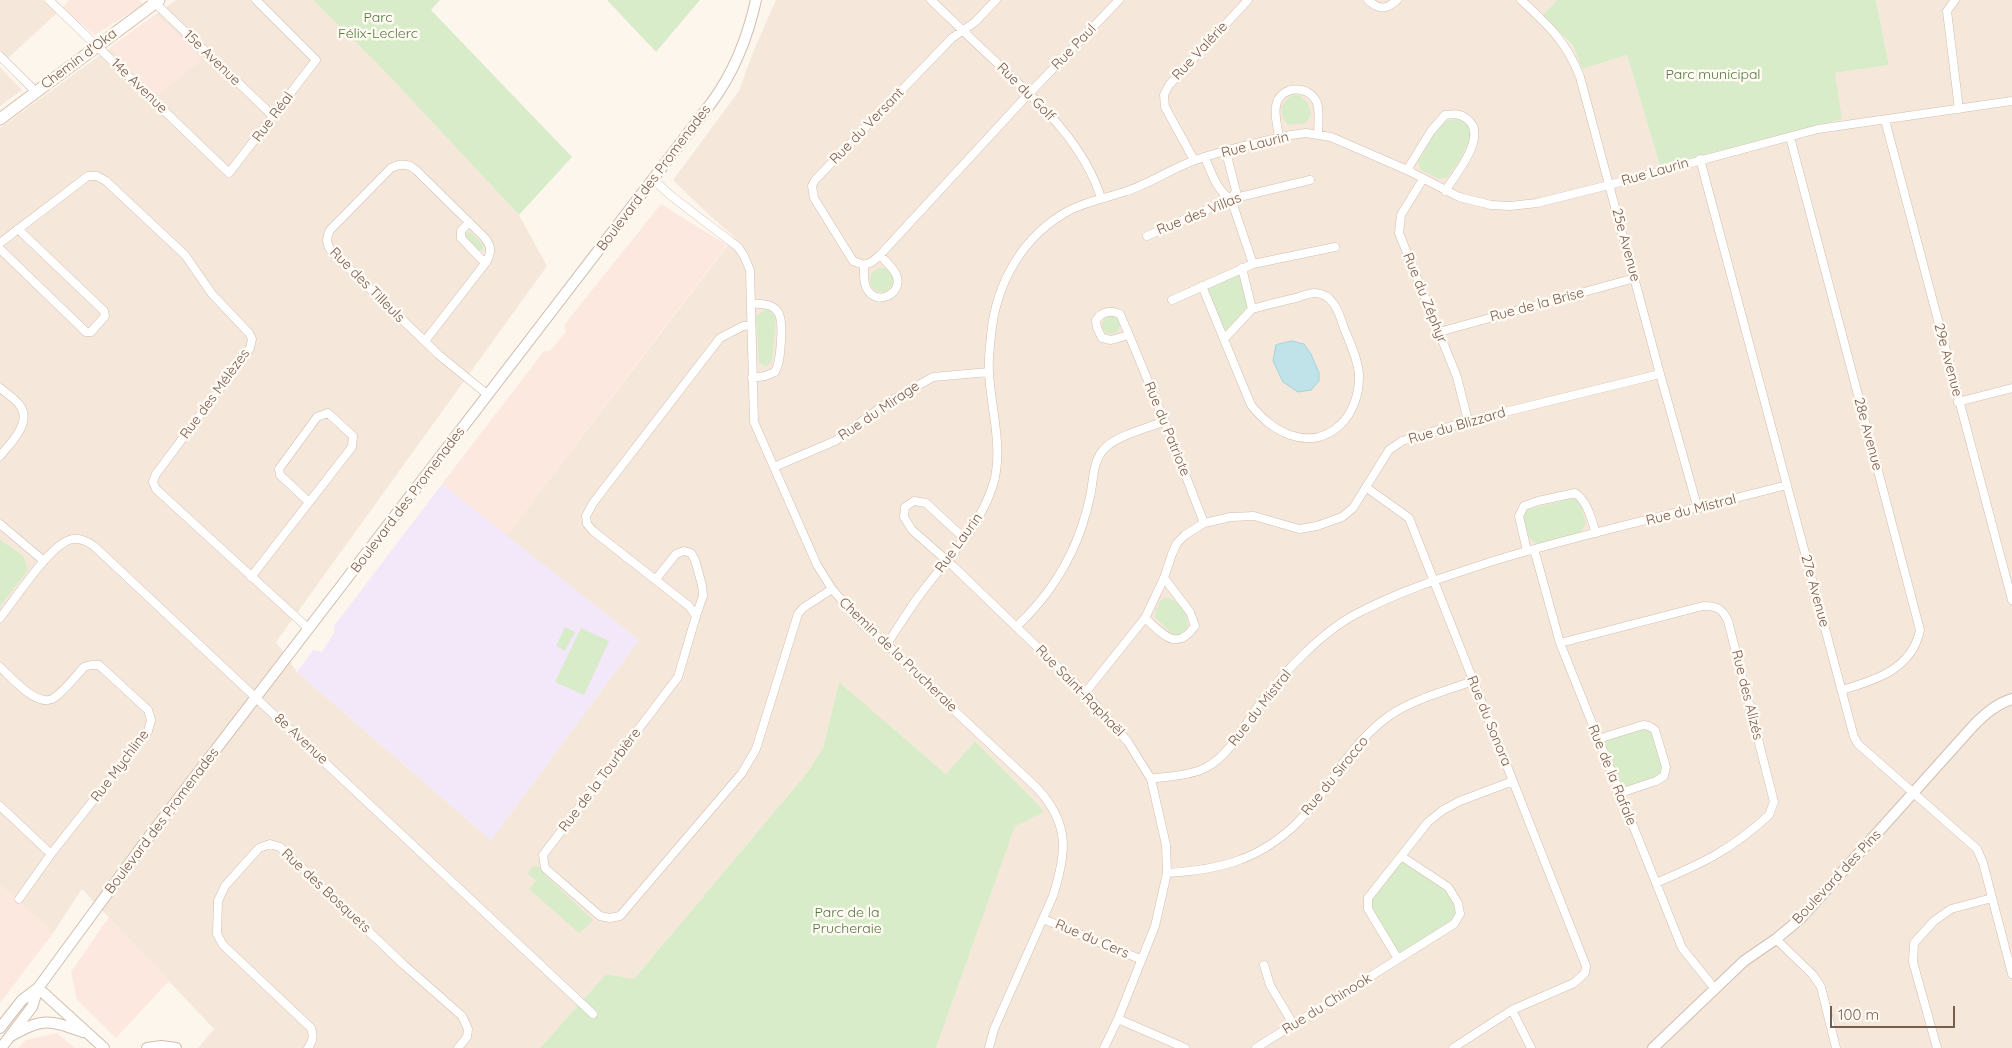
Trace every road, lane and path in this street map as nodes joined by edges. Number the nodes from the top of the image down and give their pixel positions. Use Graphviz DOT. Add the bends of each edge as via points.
graph roads {
  1 [pos="49,0"];
  2 [pos="256,0"];
  3 [pos="756,0"];
  4 [pos="931,0"];
  5 [pos="996,0"];
  6 [pos="1120,0"];
  7 [pos="1248,0"];
  8 [pos="1368,0"];
  9 [pos="1397,0"];
  10 [pos="1521,0"];
  11 [pos="1955,0"];
  12 [pos="155,1"];
  13 [pos="963,30"];
  14 [pos="97,46"];
  15 [pos="0,56"];
  16 [pos="36,92"];
  17 [pos="1029,94"];
  18 [pos="2012,101"];
  19 [pos="1959,109"];
  20 [pos="273,116"];
  21 [pos="0,119"];
  22 [pos="1885,120"];
  23 [pos="1318,135"];
  24 [pos="1790,137"];
  25 [pos="1279,138"];
  26 [pos="1226,152"];
  27 [pos="1205,158"];
  28 [pos="1700,159"];
  29 [pos="1194,160"];
  30 [pos="1407,170"];
  31 [pos="229,173"];
  32 [pos="653,179"];
  33 [pos="1423,179"];
  34 [pos="1310,180"];
  35 [pos="1609,185"];
  36 [pos="1445,191"];
  37 [pos="1101,198"];
  38 [pos="1231,199"];
  39 [pos="469,222"];
  40 [pos="18,229"];
  41 [pos="1147,236"];
  42 [pos="0,243"];
  43 [pos="1335,247"];
  44 [pos="0,249"];
  45 [pos="880,255"];
  46 [pos="485,263"];
  47 [pos="1253,264"];
  48 [pos="864,266"];
  49 [pos="1242,268"];
  50 [pos="1635,278"];
  51 [pos="1202,286"];
  52 [pos="1172,300"];
  53 [pos="751,304"];
  54 [pos="1252,309"];
  55 [pos="750,326"];
  56 [pos="1439,332"];
  57 [pos="1129,334"];
  58 [pos="1224,339"];
  59 [pos="425,341"];
  60 [pos="989,372"];
  61 [pos="1660,374"];
  62 [pos="752,378"];
  63 [pos="0,388"];
  64 [pos="2012,388"];
  65 [pos="488,395"];
  66 [pos="1958,402"];
  67 [pos="1165,421"];
  68 [pos="1468,421"];
  69 [pos="0,456"];
  70 [pos="774,467"];
  71 [pos="1787,485"];
  72 [pos="1367,488"];
  73 [pos="309,502"];
  74 [pos="1698,508"];
  75 [pos="1204,523"];
  76 [pos="0,524"];
  77 [pos="1596,533"];
  78 [pos="965,538"];
  79 [pos="1530,550"];
  80 [pos="947,560"];
  81 [pos="44,561"];
  82 [pos="252,577"];
  83 [pos="1164,578"];
  84 [pos="656,579"];
  85 [pos="1434,580"];
  86 [pos="832,589"];
  87 [pos="2012,600"];
  88 [pos="696,616"];
  89 [pos="0,618"];
  90 [pos="1145,618"];
  91 [pos="1016,627"];
  92 [pos="309,629"];
  93 [pos="1560,643"];
  94 [pos="887,644"];
  95 [pos="0,667"];
  96 [pos="1473,681"];
  97 [pos="1842,690"];
  98 [pos="1085,694"];
  99 [pos="257,697"];
  100 [pos="2012,699"];
  101 [pos="1598,739"];
  102 [pos="1152,779"];
  103 [pos="1513,782"];
  104 [pos="1620,793"];
  105 [pos="1914,793"];
  106 [pos="0,806"];
  107 [pos="51,854"];
  108 [pos="1402,856"];
  109 [pos="1167,873"];
  110 [pos="1656,883"];
  111 [pos="1992,898"];
  112 [pos="19,899"];
  113 [pos="1043,918"];
  114 [pos="1776,939"];
  115 [pos="1140,959"];
  116 [pos="1398,960"];
  117 [pos="1264,965"];
  118 [pos="2012,974"];
  119 [pos="38,988"];
  120 [pos="1715,989"];
  121 [pos="1512,1010"];
  122 [pos="592,1014"];
  123 [pos="1118,1019"];
  124 [pos="1293,1024"];
  125 [pos="0,1028"];
  126 [pos="89,1034"];
  127 [pos="9,1037"];
  128 [pos="1,1048"];
  129 [pos="104,1048"];
  130 [pos="147,1048"];
  131 [pos="176,1048"];
  132 [pos="308,1048"];
  133 [pos="458,1048"];
  134 [pos="989,1048"];
  135 [pos="1104,1048"];
  136 [pos="1184,1048"];
  137 [pos="1256,1048"];
  138 [pos="1453,1048"];
  139 [pos="1531,1048"];
  140 [pos="1653,1048"];
  141 [pos="1836,1048"];
  142 [pos="1937,1048"];
  1 -- 14 [label="street, 14e Avenue"];
  2 -- 20 [label="street, Rue Réal" via="316,60"];
  3 -- 32 [label="street, Boulevard des Promenades" via="744,42 726,81"];
  4 -- 13 [label="street, Rue du Golf"];
  5 -- 13 [label="street, Rue du Versant"];
  6 -- 17 [label="street, Rue Paul"];
  7 -- 29 [label="street, Rue Valérie" via="1164,94 1165,107"];
  8 -- 9 [label="street" via="1375,7 1383,8 1390,7"];
  10 -- 35 [label="street, 25e Avenue" via="1545,22 1572,56"];
  11 -- 19 [label="street" via="1946,11"];
  12 -- 14 [label="main road, Chemin d'Oka"];
  12 -- 20 [label="street, 15e Avenue"];
  13 -- 17 [label="street, Rue du Golf"];
  13 -- 48 [label="street, Rue du Versant" via="812,186 814,198 853,261"];
  14 -- 16 [label="main road, Chemin d'Oka"];
  14 -- 31 [label="street, 14e Avenue"];
  15 -- 16 [label="street"];
  16 -- 21 [label="main road, Chemin d'Oka"];
  17 -- 37 [label="street, Rue du Golf" via="1079,150"];
  17 -- 45 [label="street"];
  18 -- 19 [label="street, Rue Laurin"];
  19 -- 22 [label="street, Rue Laurin"];
  20 -- 31 [label="street, Rue Réal"];
  22 -- 24 [label="street, Rue Laurin" via="1834,126"];
  22 -- 66 [label="street, 29e Avenue"];
  23 -- 25 [label="street, Rue Laurin" via="1306,133"];
  23 -- 25 [label="street" via="1316,103 1300,89 1287,91 1279,97 1275,107"];
  23 -- 30 [label="street, Rue Laurin" via="1331,137"];
  24 -- 28 [label="street, Rue Laurin"];
  24 -- 97 [label="street, 28e Avenue" via="1920,630 1918,641 1892,671 1878,679"];
  25 -- 26 [label="street, Rue Laurin"];
  26 -- 27 [label="street, Rue Laurin"];
  26 -- 38 [label="street" via="1236,192"];
  27 -- 29 [label="street, Rue Laurin"];
  27 -- 38 [label="street" via="1221,190"];
  28 -- 35 [label="street, Rue Laurin"];
  28 -- 71 [label="street, 27e Avenue"];
  29 -- 37 [label="street, Rue Laurin" via="1124,192"];
  30 -- 33 [label="street, Rue Laurin"];
  30 -- 36 [label="street" via="1445,115 1456,113 1465,117 1473,124 1476,133 1474,144"];
  32 -- 53 [label="street, Chemin de la Prucheraie" via="738,247 750,270"];
  32 -- 65 [label="street, Boulevard des Promenades"];
  33 -- 36 [label="street, Rue Laurin"];
  33 -- 56 [label="street, Rue du Zéphyr" via="1401,216 1399,233"];
  34 -- 38 [label="street, Rue des Villas"];
  35 -- 36 [label="street, Rue Laurin" via="1538,203 1510,206 1474,201"];
  35 -- 50 [label="street, 25e Avenue"];
  37 -- 60 [label="street, Rue Laurin" via="1070,210 1041,229 1020,252 996,307"];
  38 -- 41 [label="street, Rue des Villas"];
  38 -- 47 [label="street"];
  39 -- 46 [label="street, Rue des Tilleuls" via="489,242 490,253"];
  39 -- 46 [label="street" via="461,231 461,238"];
  39 -- 59 [label="street, Rue des Tilleuls" via="416,170 403,164 391,168 328,233 326,241 331,251"];
  40 -- 42 [label="street, Rue des Mélèzes"];
  40 -- 44 [label="street" via="104,311 105,316 91,332 86,332"];
  40 -- 82 [label="street, Rue des Mélèzes" via="88,176 97,176 185,255 207,287 248,333 252,339 250,348 153,482 156,489"];
  43 -- 47 [label="street"];
  45 -- 48 [label="street"];
  45 -- 48 [label="street" via="898,279 892,294 877,298 868,292"];
  46 -- 59 [label="street"];
  47 -- 49 [label="street"];
  49 -- 51 [label="street"];
  49 -- 54 [label="street"];
  50 -- 56 [label="street, Rue de la Brise"];
  50 -- 61 [label="street, 25e Avenue"];
  51 -- 52 [label="street"];
  51 -- 58 [label="street"];
  53 -- 55 [label="street, Chemin de la Prucheraie"];
  53 -- 62 [label="street" via="773,306 780,314 782,324 780,363 775,372"];
  54 -- 58 [label="street"];
  54 -- 58 [label="street" via="1314,293 1336,304 1359,374 1358,393 1344,422 1330,433 1308,439 1277,429 1251,405"];
  55 -- 62 [label="street, Chemin de la Prucheraie"];
  55 -- 84 [label="street" via="742,326 720,338 586,516 593,531"];
  56 -- 68 [label="street, Rue du Zéphyr" via="1457,377"];
  57 -- 57 [label="street, Rue du Patriote" via="1120,314 1113,310 1096,320 1102,338 1111,340"];
  57 -- 67 [label="street, Rue du Patriote"];
  59 -- 65 [label="street, Rue des Tilleuls"];
  60 -- 70 [label="street, Rue du Mirage" via="933,377 887,403 835,441"];
  60 -- 78 [label="street, Rue Laurin" via="997,463 987,502 979,520"];
  61 -- 68 [label="street, Rue du Blizzard"];
  61 -- 74 [label="street, 25e Avenue"];
  62 -- 70 [label="street, Chemin de la Prucheraie" via="754,422"];
  63 -- 69 [label="street" via="21,407 24,418 21,428"];
  64 -- 66 [label="street"];
  65 -- 92 [label="street, Boulevard des Promenades"];
  66 -- 87 [label="street, 29e Avenue"];
  67 -- 75 [label="street, Rue du Patriote"];
  67 -- 91 [label="street" via="1112,442 1105,448 1095,464 1090,497 1070,557 1043,598"];
  68 -- 72 [label="street, Rue du Blizzard" via="1402,441 1390,450"];
  70 -- 86 [label="street, Chemin de la Prucheraie" via="817,565"];
  71 -- 74 [label="street, Rue du Mistral"];
  71 -- 97 [label="street, 27e Avenue"];
  72 -- 75 [label="street, Rue du Blizzard" via="1342,517 1318,526 1299,529 1254,516 1231,516"];
  72 -- 85 [label="street, Rue du Sonora" via="1409,518"];
  73 -- 73 [label="street" via="352,447 353,436 328,413 318,417 279,469 280,475"];
  73 -- 82 [label="street"];
  74 -- 77 [label="street, Rue du Mistral"];
  75 -- 83 [label="street, Rue du Blizzard" via="1177,542"];
  76 -- 81 [label="street"];
  77 -- 79 [label="street, Rue du Mistral"];
  77 -- 79 [label="street" via="1585,503 1575,493 1538,501 1524,506 1519,516"];
  78 -- 80 [label="street, Rue Laurin"];
  78 -- 80 [label="street, Rue Saint-Raphaël" via="926,503 914,501 905,507 904,517 912,530"];
  79 -- 85 [label="street, Rue du Mistral"];
  79 -- 93 [label="street, Rue de la Rafale"];
  80 -- 91 [label="street, Rue Saint-Raphaël"];
  80 -- 94 [label="street, Rue Laurin"];
  81 -- 89 [label="street"];
  81 -- 99 [label="street, 8e Avenue" via="58,545 68,540 83,540 94,546"];
  82 -- 92 [label="street, Rue des Mélèzes"];
  83 -- 90 [label="street, Rue du Blizzard"];
  83 -- 90 [label="street" via="1190,612 1195,626 1182,640 1174,640"];
  84 -- 88 [label="street" via="689,606"];
  84 -- 88 [label="street, Rue de la Tourbière" via="676,554 691,553 704,596"];
  85 -- 96 [label="street, Rue du Sonora"];
  85 -- 102 [label="street, Rue du Mistral" via="1387,598 1353,616 1321,640 1289,669 1220,758 1199,771"];
  86 -- 88 [label="street, Rue de la Tourbière" via="798,614 756,749 742,773 620,916 600,916 545,868 543,855 678,677"];
  86 -- 94 [label="street, Chemin de la Prucheraie" via="864,626"];
  90 -- 98 [label="street, Rue du Blizzard"];
  91 -- 98 [label="street, Rue Saint-Raphaël"];
  92 -- 99 [label="street, Boulevard des Promenades"];
  93 -- 101 [label="street, Rue de la Rafale"];
  93 -- 110 [label="street, Rue des Alizés" via="1703,606 1716,606 1724,611 1728,621 1773,808 1733,846"];
  94 -- 113 [label="street, Chemin de la Prucheraie" via="1037,788 1057,814 1062,828 1064,858"];
  95 -- 107 [label="street, Rue Mychline" via="42,700 53,699 84,667 99,665 148,710 152,720 148,731"];
  96 -- 103 [label="street, Rue du Sonora"];
  96 -- 109 [label="street, Rue du Sirocco" via="1412,704 1372,730 1338,768 1314,804 1289,830 1258,853 1206,870"];
  97 -- 105 [label="street, 27e Avenue" via="1858,744"];
  98 -- 102 [label="street, Rue Saint-Raphaël" via="1123,736"];
  99 -- 119 [label="street, Boulevard des Promenades"];
  99 -- 122 [label="street, 8e Avenue"];
  100 -- 105 [label="street, Boulevard des Pins" via="1988,711"];
  101 -- 104 [label="street, Rue de la Rafale"];
  101 -- 104 [label="street" via="1643,725 1655,730 1666,767 1664,776"];
  102 -- 109 [label="street, Rue Saint-Raphaël" via="1166,845"];
  103 -- 108 [label="street" via="1443,810 1428,822"];
  103 -- 121 [label="street, Rue du Sonora" via="1585,959 1585,973 1574,983"];
  104 -- 110 [label="street, Rue de la Rafale"];
  105 -- 111 [label="street, 27e Avenue" via="1977,849"];
  105 -- 114 [label="street, Boulevard des Pins" via="1800,919"];
  106 -- 107 [label="street"];
  107 -- 112 [label="street, Rue Mychline"];
  108 -- 116 [label="street" via="1375,888 1367,903"];
  108 -- 116 [label="street, Rue du Chinook" via="1448,887 1460,914 1454,924"];
  109 -- 115 [label="street, Rue Saint-Raphaël" via="1155,926"];
  110 -- 120 [label="street, Rue de la Rafale" via="1682,948"];
  111 -- 118 [label="street, 27e Avenue"];
  111 -- 142 [label="street" via="1952,909 1934,921 1914,943 1913,962"];
  113 -- 115 [label="street, Rue du Cers"];
  113 -- 134 [label="street, Chemin de la Prucheraie" via="994,1029"];
  114 -- 120 [label="street, Boulevard des Pins" via="1744,961"];
  114 -- 141 [label="street" via="1821,987"];
  115 -- 123 [label="street, Rue Saint-Raphaël"];
  116 -- 124 [label="street, Rue du Chinook"];
  117 -- 124 [label="street" via="1270,985"];
  119 -- 125 [label="street, Boulevard des Promenades" via="22,1000"];
  119 -- 126 [label="street"];
  119 -- 127 [label="street, Boulevard des Promenades" via="32,1007"];
  120 -- 140 [label="street, Boulevard des Pins"];
  121 -- 138 [label="street"];
  121 -- 139 [label="street"];
  123 -- 135 [label="street, Rue Saint-Raphaël"];
  123 -- 136 [label="street"];
  124 -- 137 [label="street, Rue du Chinook"];
  126 -- 127 [label="street" via="43,1021"];
  126 -- 129 [label="street"];
  127 -- 128 [label="street, Boulevard des Promenades"];
  130 -- 131 [label="street"];
  132 -- 133 [label="street, Rue des Bosquets" via="313,1034 310,1028 223,945 217,934 218,901 224,886 259,848 270,844 280,848 462,1016 468,1029 467,1037"];
}
